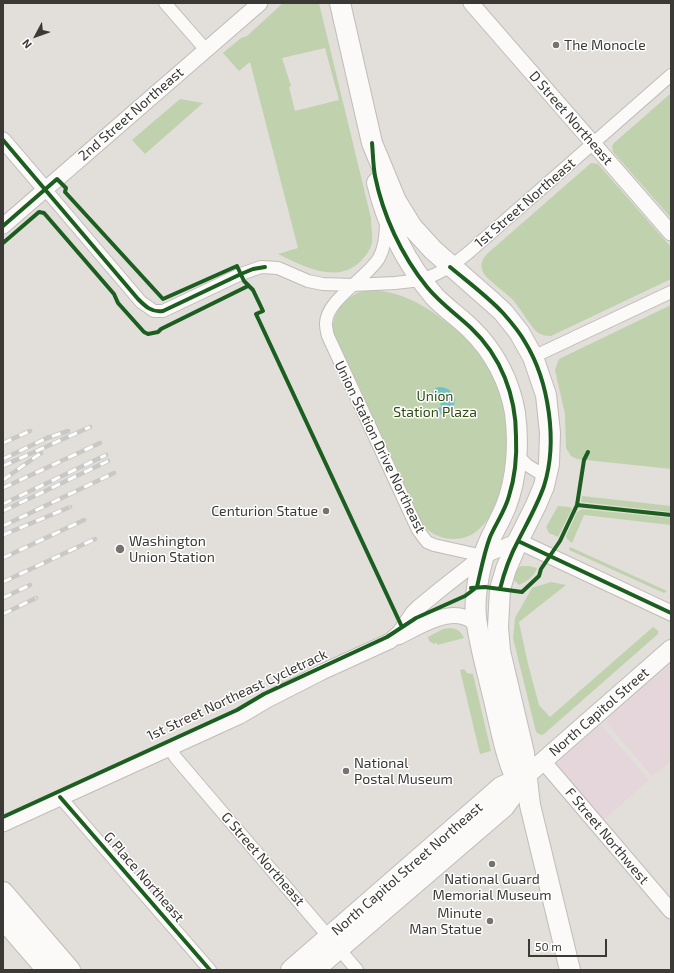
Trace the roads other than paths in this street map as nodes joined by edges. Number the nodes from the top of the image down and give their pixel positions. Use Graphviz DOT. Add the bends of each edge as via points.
graph roads {
  1 [pos="164,3"];
  2 [pos="260,3"];
  3 [pos="340,3"];
  4 [pos="471,3"];
  5 [pos="206,50"];
  6 [pos="671,75"];
  7 [pos="3,140"];
  8 [pos="372,143"];
  9 [pos="593,143"];
  10 [pos="45,189"];
  11 [pos="387,215"];
  12 [pos="3,226"];
  13 [pos="671,233"];
  14 [pos="450,267"];
  15 [pos="421,280"];
  16 [pos="352,285"];
  17 [pos="671,292"];
  18 [pos="533,357"];
  19 [pos="516,454"];
  20 [pos="546,478"];
  21 [pos="510,496"];
  22 [pos="518,541"];
  23 [pos="483,556"];
  24 [pos="671,613"];
  25 [pos="477,625"];
  26 [pos="390,641"];
  27 [pos="671,649"];
  28 [pos="169,748"];
  29 [pos="543,761"];
  30 [pos="521,781"];
  31 [pos="60,798"];
  32 [pos="3,824"];
  33 [pos="3,892"];
  34 [pos="671,911"];
  35 [pos="3,919"];
  36 [pos="334,943"];
  37 [pos="47,970"];
  38 [pos="70,970"];
  39 [pos="210,970"];
  40 [pos="291,970"];
  41 [pos="314,970"];
  42 [pos="357,970"];
  43 [pos="570,970"];
  1 -- 5 [label="street"];
  2 -- 5 [label="street, 2nd Street Northeast"];
  3 -- 8 [label="main road"];
  4 -- 9 [label="street, D Street Northeast"];
  5 -- 10 [label="street, 2nd Street Northeast"];
  6 -- 9 [label="street, 1st Street Northeast"];
  7 -- 10 [label="street"];
  8 -- 11 [label="main road" via="374,174"];
  8 -- 14 [label="main road" via="404,215 423,240"];
  9 -- 13 [label="street, D Street Northeast"];
  9 -- 14 [label="street, 1st Street Northeast"];
  10 -- 12 [label="street, 2nd Street Northeast"];
  10 -- 16 [label="street" via="141,302 154,311 160,312 256,268 278,268 299,278 323,284"];
  11 -- 15 [label="main road" via="404,254"];
  11 -- 16 [label="street, Union Station Drive Northeast" via="385,237 379,258"];
  14 -- 15 [label="street, 1st Street Northeast"];
  14 -- 18 [label="main road" via="503,312 519,332"];
  15 -- 16 [label="street"];
  15 -- 19 [label="main road" via="441,303 480,338 502,372 511,393 515,413"];
  16 -- 23 [label="street, Union Station Drive Northeast" via="338,299 330,312 326,323 328,336 414,523 427,542"];
  17 -- 18 [label="street"];
  18 -- 20 [label="main road" via="549,413 550,453"];
  19 -- 20 [label="street"];
  19 -- 21 [label="main road"];
  20 -- 22 [label="main road"];
  21 -- 22 [label="main road" via="514,531"];
  21 -- 23 [label="main road"];
  22 -- 23 [label="street"];
  22 -- 24 [label="street"];
  22 -- 30 [label="main road" via="500,589 498,626 500,651 524,753"];
  23 -- 25 [label="main road" via="476,598"];
  23 -- 26 [label="street" via="419,607"];
  25 -- 26 [label="street" via="464,617 450,615"];
  25 -- 30 [label="main road" via="510,764"];
  26 -- 28 [label="street" via="308,679 240,716"];
  27 -- 29 [label="main road, North Capitol Street"];
  28 -- 31 [label="street"];
  28 -- 36 [label="street, G Street Northeast"];
  29 -- 30 [label="main road, North Capitol Street"];
  29 -- 34 [label="street, F Street Northwest"];
  30 -- 36 [label="main road, North Capitol Street Northeast" via="501,787 388,896"];
  30 -- 43 [label="main road" via="530,805"];
  31 -- 32 [label="street"];
  31 -- 39 [label="street, G Place Northeast"];
  33 -- 38 [label="main road"];
  35 -- 37 [label="main road"];
  36 -- 40 [label="main road, North Capitol Street Northeast"];
  36 -- 41 [label="main road"];
  36 -- 42 [label="street, G Street Northeast"];
}
